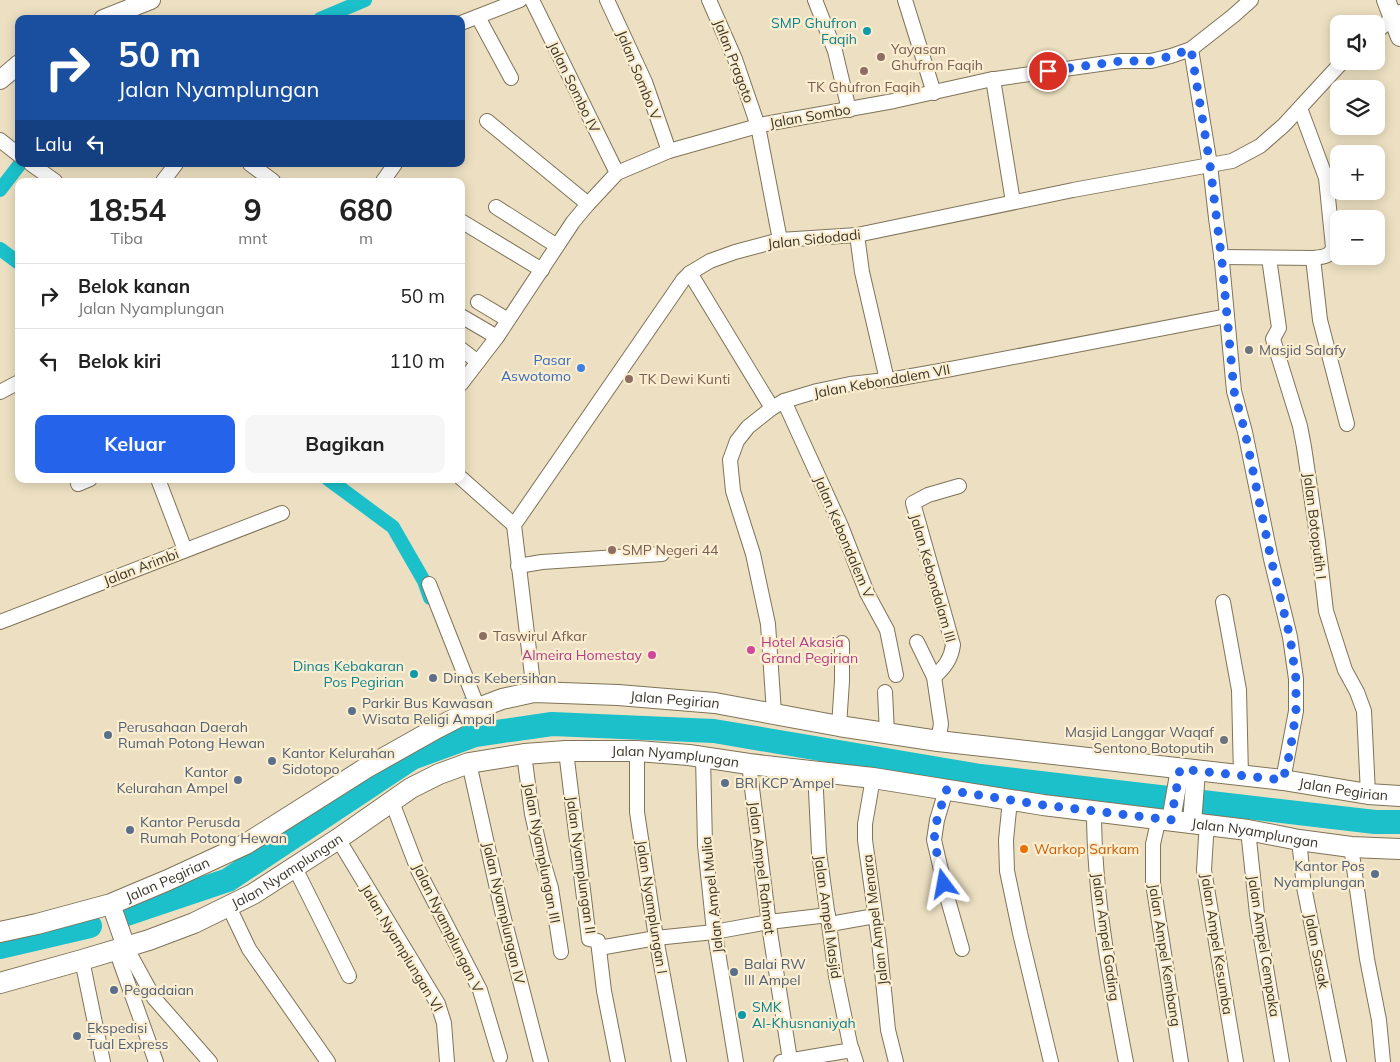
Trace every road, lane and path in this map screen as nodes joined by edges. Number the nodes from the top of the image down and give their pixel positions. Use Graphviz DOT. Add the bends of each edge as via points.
graph roads {
  1 [pos="151,0"];
  2 [pos="520,0"];
  3 [pos="532,0"];
  4 [pos="607,0"];
  5 [pos="709,0"];
  6 [pos="815,0"];
  7 [pos="905,0"];
  8 [pos="1251,0"];
  9 [pos="1386,0"];
  10 [pos="1397,14"];
  11 [pos="113,15"];
  12 [pos="478,17"];
  13 [pos="465,22"];
  14 [pos="1385,24"];
  15 [pos="1400,37"];
  16 [pos="1191,49"];
  17 [pos="15,67"];
  18 [pos="1335,70"];
  19 [pos="511,78"];
  20 [pos="993,79"];
  21 [pos="0,80"];
  22 [pos="934,92"];
  23 [pos="1300,108"];
  24 [pos="848,110"];
  25 [pos="488,121"];
  26 [pos="758,126"];
  27 [pos="0,140"];
  28 [pos="15,151"];
  29 [pos="669,151"];
  30 [pos="1210,165"];
  31 [pos="34,167"];
  32 [pos="174,167"];
  33 [pos="254,167"];
  34 [pos="393,167"];
  35 [pos="617,173"];
  36 [pos="51,178"];
  37 [pos="166,178"];
  38 [pos="269,178"];
  39 [pos="385,178"];
  40 [pos="1013,202"];
  41 [pos="588,204"];
  42 [pos="496,208"];
  43 [pos="465,222"];
  44 [pos="857,235"];
  45 [pos="780,240"];
  46 [pos="557,246"];
  47 [pos="1221,257"];
  48 [pos="1269,258"];
  49 [pos="1313,258"];
  50 [pos="542,270"];
  51 [pos="690,273"];
  52 [pos="478,302"];
  53 [pos="1227,316"];
  54 [pos="465,318"];
  55 [pos="508,320"];
  56 [pos="497,337"];
  57 [pos="465,351"];
  58 [pos="478,362"];
  59 [pos="465,379"];
  60 [pos="887,380"];
  61 [pos="15,384"];
  62 [pos="0,392"];
  63 [pos="784,401"];
  64 [pos="772,408"];
  65 [pos="1346,424"];
  66 [pos="465,482"];
  67 [pos="160,483"];
  68 [pos="959,486"];
  69 [pos="282,513"];
  70 [pos="514,525"];
  71 [pos="185,550"];
  72 [pos="662,554"];
  73 [pos="518,566"];
  74 [pos="429,584"];
  75 [pos="1223,602"];
  76 [pos="0,622"];
  77 [pos="917,642"];
  78 [pos="842,643"];
  79 [pos="896,675"];
  80 [pos="934,677"];
  81 [pos="534,692"];
  82 [pos="885,692"];
  83 [pos="474,710"];
  84 [pos="774,713"];
  85 [pos="839,726"];
  86 [pos="887,733"];
  87 [pos="938,741"];
  88 [pos="636,750"];
  89 [pos="566,751"];
  90 [pos="524,754"];
  91 [pos="703,757"];
  92 [pos="469,763"];
  93 [pos="749,764"];
  94 [pos="815,771"];
  95 [pos="1187,775"];
  96 [pos="1241,776"];
  97 [pos="873,778"];
  98 [pos="1283,780"];
  99 [pos="946,790"];
  100 [pos="1368,794"];
  101 [pos="1400,796"];
  102 [pos="1010,800"];
  103 [pos="392,802"];
  104 [pos="1094,811"];
  105 [pos="1167,815"];
  106 [pos="1198,821"];
  107 [pos="1248,830"];
  108 [pos="338,839"];
  109 [pos="1299,840"];
  110 [pos="1351,847"];
  111 [pos="1400,849"];
  112 [pos="295,868"];
  113 [pos="111,904"];
  114 [pos="229,907"];
  115 [pos="875,916"];
  116 [pos="829,920"];
  117 [pos="769,922"];
  118 [pos="0,932"];
  119 [pos="714,932"];
  120 [pos="656,938"];
  121 [pos="121,948"];
  122 [pos="599,948"];
  123 [pos="962,949"];
  124 [pos="561,952"];
  125 [pos="82,960"];
  126 [pos="349,976"];
  127 [pos="0,983"];
  128 [pos="854,1056"];
  129 [pos="500,1057"];
  130 [pos="786,1061"];
  131 [pos="103,1062"];
  132 [pos="156,1062"];
  133 [pos="210,1062"];
  134 [pos="328,1062"];
  135 [pos="448,1062"];
  136 [pos="541,1062"];
  137 [pos="618,1062"];
  138 [pos="679,1062"];
  139 [pos="736,1062"];
  140 [pos="896,1062"];
  141 [pos="1051,1062"];
  142 [pos="1126,1062"];
  143 [pos="1181,1062"];
  144 [pos="1236,1062"];
  145 [pos="1282,1062"];
  146 [pos="1338,1062"];
  147 [pos="1383,1062"];
  1 -- 11 [label="street"];
  2 -- 12 [label="street"];
  3 -- 35 [label="street, Jalan Sombo IV"];
  4 -- 29 [label="street, Jalan Sombo V" via="645,82"];
  5 -- 26 [label="street, Jalan Pragoto" via="735,59"];
  6 -- 24 [label="street" via="835,52"];
  7 -- 22 [label="street"];
  8 -- 16 [label="street, Jalan Sombo"];
  9 -- 10 [label="street"];
  10 -- 14 [label="street"];
  10 -- 15 [label="street"];
  12 -- 13 [label="street"];
  12 -- 19 [label="street"];
  16 -- 20 [label="street, Jalan Sombo" via="1151,61 1121,61"];
  16 -- 30 [label="street"];
  17 -- 21 [label="street"];
  18 -- 23 [label="street, Jalan Sidodadi"];
  20 -- 22 [label="street, Jalan Sombo"];
  20 -- 40 [label="street"];
  22 -- 24 [label="street, Jalan Sombo"];
  23 -- 30 [label="street, Jalan Sidodadi" via="1260,146 1232,161"];
  23 -- 49 [label="street" via="1326,178 1333,247 1327,256"];
  24 -- 26 [label="street, Jalan Sombo"];
  25 -- 41 [label="street"];
  26 -- 29 [label="street, Jalan Sombo"];
  26 -- 45 [label="street, Jalan Pragoto"];
  27 -- 28 [label="street"];
  29 -- 35 [label="street, Jalan Sombo"];
  30 -- 40 [label="street, Jalan Sidodadi"];
  30 -- 47 [label="street"];
  31 -- 36 [label="street"];
  32 -- 37 [label="street"];
  33 -- 38 [label="street"];
  34 -- 39 [label="street"];
  35 -- 41 [label="street, Jalan Sombo"];
  40 -- 44 [label="street, Jalan Sidodadi"];
  41 -- 46 [label="street, Jalan Sombo"];
  42 -- 46 [label="street"];
  43 -- 50 [label="street"];
  44 -- 45 [label="street, Jalan Sidodadi"];
  44 -- 60 [label="street" via="862,272"];
  45 -- 51 [label="street, Jalan Sidodadi" via="710,261"];
  46 -- 50 [label="street, Jalan Sombo"];
  47 -- 48 [label="street"];
  47 -- 53 [label="street"];
  48 -- 49 [label="street"];
  48 -- 100 [label="street, Jalan Botoputih I" via="1280,328 1273,339 1304,446 1326,611 1345,670 1364,711"];
  49 -- 65 [label="street" via="1320,320"];
  50 -- 55 [label="street, Jalan Sombo"];
  51 -- 64 [label="street"];
  51 -- 70 [label="street, Jalan Sidodadi"];
  52 -- 55 [label="street"];
  53 -- 60 [label="street, Jalan Kebondalem VII"];
  53 -- 98 [label="street" via="1234,391 1290,637 1296,679 1296,712"];
  54 -- 56 [label="street"];
  55 -- 56 [label="street, Jalan Sombo"];
  56 -- 58 [label="street, Jalan Sombo"];
  57 -- 58 [label="street"];
  58 -- 59 [label="street, Jalan Sombo"];
  60 -- 63 [label="street, Jalan Kebondalem VII" via="850,384"];
  61 -- 62 [label="street"];
  63 -- 64 [label="street, Jalan Kebondalem VII"];
  63 -- 79 [label="street, Jalan Kebondalem V" via="841,526 867,593 887,630"];
  64 -- 84 [label="street, Jalan Kebondalem VII" via="748,427 730,460 733,491 753,554 768,624"];
  66 -- 70 [label="street"];
  67 -- 71 [label="street"];
  68 -- 80 [label="street, Jalan Kebondalam III" via="913,503 954,645 947,664"];
  69 -- 71 [label="street, Jalan Arimbi"];
  70 -- 73 [label="street"];
  71 -- 76 [label="street, Jalan Arimbi"];
  72 -- 73 [label="street"];
  73 -- 81 [label="street"];
  74 -- 83 [label="street"];
  75 -- 96 [label="street" via="1239,690"];
  77 -- 80 [label="street"];
  78 -- 85 [label="street"];
  80 -- 87 [label="street" via="941,724"];
  81 -- 83 [label="main road, Jalan Pegirian"];
  81 -- 84 [label="main road, Jalan Pegirian" via="618,695"];
  82 -- 86 [label="street"];
  83 -- 113 [label="main road, Jalan Pegirian" via="366,768 246,844"];
  84 -- 85 [label="main road, Jalan Pegirian"];
  85 -- 86 [label="main road, Jalan Pegirian"];
  86 -- 87 [label="main road, Jalan Pegirian"];
  87 -- 95 [label="main road, Jalan Pegirian"];
  88 -- 89 [label="main road, Jalan Nyamplungan"];
  88 -- 91 [label="main road, Jalan Nyamplungan"];
  88 -- 120 [label="street, Jalan Nyamplungan I" via="637,812"];
  89 -- 90 [label="main road, Jalan Nyamplungan"];
  89 -- 122 [label="street, Jalan Nyamplungan II" via="590,939 598,941"];
  90 -- 92 [label="main road, Jalan Nyamplungan"];
  90 -- 124 [label="street, Jalan Nyamplungan III" via="532,814"];
  91 -- 93 [label="main road, Jalan Nyamplungan"];
  91 -- 119 [label="street, Jalan Ampel Mulia" via="705,845"];
  92 -- 103 [label="main road, Jalan Nyamplungan" via="439,774"];
  92 -- 136 [label="street, Jalan Nyamplungan IV" via="502,911"];
  93 -- 94 [label="main road, Jalan Nyamplungan"];
  93 -- 117 [label="street, Jalan Ampel Rahmat"];
  94 -- 97 [label="main road, Jalan Nyamplungan"];
  94 -- 116 [label="street, Jalan Ampel Masjid" via="819,852"];
  95 -- 96 [label="main road, Jalan Pegirian"];
  95 -- 105 [label="street"];
  95 -- 106 [label="street"];
  96 -- 98 [label="main road, Jalan Pegirian"];
  97 -- 99 [label="main road, Jalan Nyamplungan"];
  97 -- 115 [label="street, Jalan Ampel Menara" via="865,832"];
  98 -- 100 [label="main road, Jalan Pegirian"];
  99 -- 102 [label="main road, Jalan Nyamplungan"];
  99 -- 123 [label="street" via="934,840"];
  100 -- 101 [label="main road, Jalan Pegirian"];
  102 -- 104 [label="main road, Jalan Nyamplungan"];
  102 -- 141 [label="street" via="1007,871"];
  103 -- 108 [label="main road, Jalan Nyamplungan"];
  103 -- 129 [label="street, Jalan Nyamplungan V" via="418,870 480,990"];
  104 -- 105 [label="main road, Jalan Nyamplungan"];
  104 -- 142 [label="street, Jalan Ampel Gading" via="1098,893"];
  105 -- 106 [label="main road, Jalan Nyamplungan"];
  105 -- 143 [label="street, Jalan Ampel Kembang" via="1153,844 1153,883"];
  106 -- 107 [label="main road, Jalan Nyamplungan"];
  106 -- 144 [label="street, Jalan Ampel Kesumba" via="1206,837 1204,870"];
  107 -- 109 [label="main road, Jalan Nyamplungan"];
  107 -- 145 [label="street, Jalan Ampel Cempaka" via="1257,914"];
  108 -- 112 [label="main road, Jalan Nyamplungan"];
  108 -- 135 [label="street, Jalan Nyamplungan VI" via="438,1004 444,1023"];
  109 -- 110 [label="main road, Jalan Nyamplungan"];
  109 -- 146 [label="street, Jalan Sasak" via="1304,887"];
  110 -- 111 [label="main road, Jalan Nyamplungan"];
  110 -- 147 [label="street"];
  112 -- 114 [label="main road, Jalan Nyamplungan"];
  112 -- 126 [label="street"];
  113 -- 118 [label="main road, Jalan Pegirian"];
  113 -- 121 [label="street"];
  114 -- 121 [label="main road, Jalan Nyamplungan" via="194,923"];
  114 -- 134 [label="street" via="249,949"];
  115 -- 116 [label="street"];
  115 -- 140 [label="street, Jalan Ampel Menara" via="888,1030"];
  116 -- 117 [label="street"];
  116 -- 128 [label="street, Jalan Ampel Masjid" via="836,976"];
  117 -- 119 [label="street"];
  117 -- 130 [label="street, Jalan Ampel Rahmat"];
  119 -- 120 [label="street"];
  119 -- 139 [label="street, Jalan Ampel Mulia"];
  120 -- 122 [label="street"];
  120 -- 138 [label="street, Jalan Nyamplungan I"];
  121 -- 125 [label="main road, Jalan Nyamplungan"];
  121 -- 132 [label="street"];
  121 -- 133 [label="street" via="154,998"];
  122 -- 137 [label="street, Jalan Nyamplungan II"];
  125 -- 127 [label="main road, Jalan Nyamplungan"];
  125 -- 131 [label="street"];
  128 -- 130 [label="street"];
}
